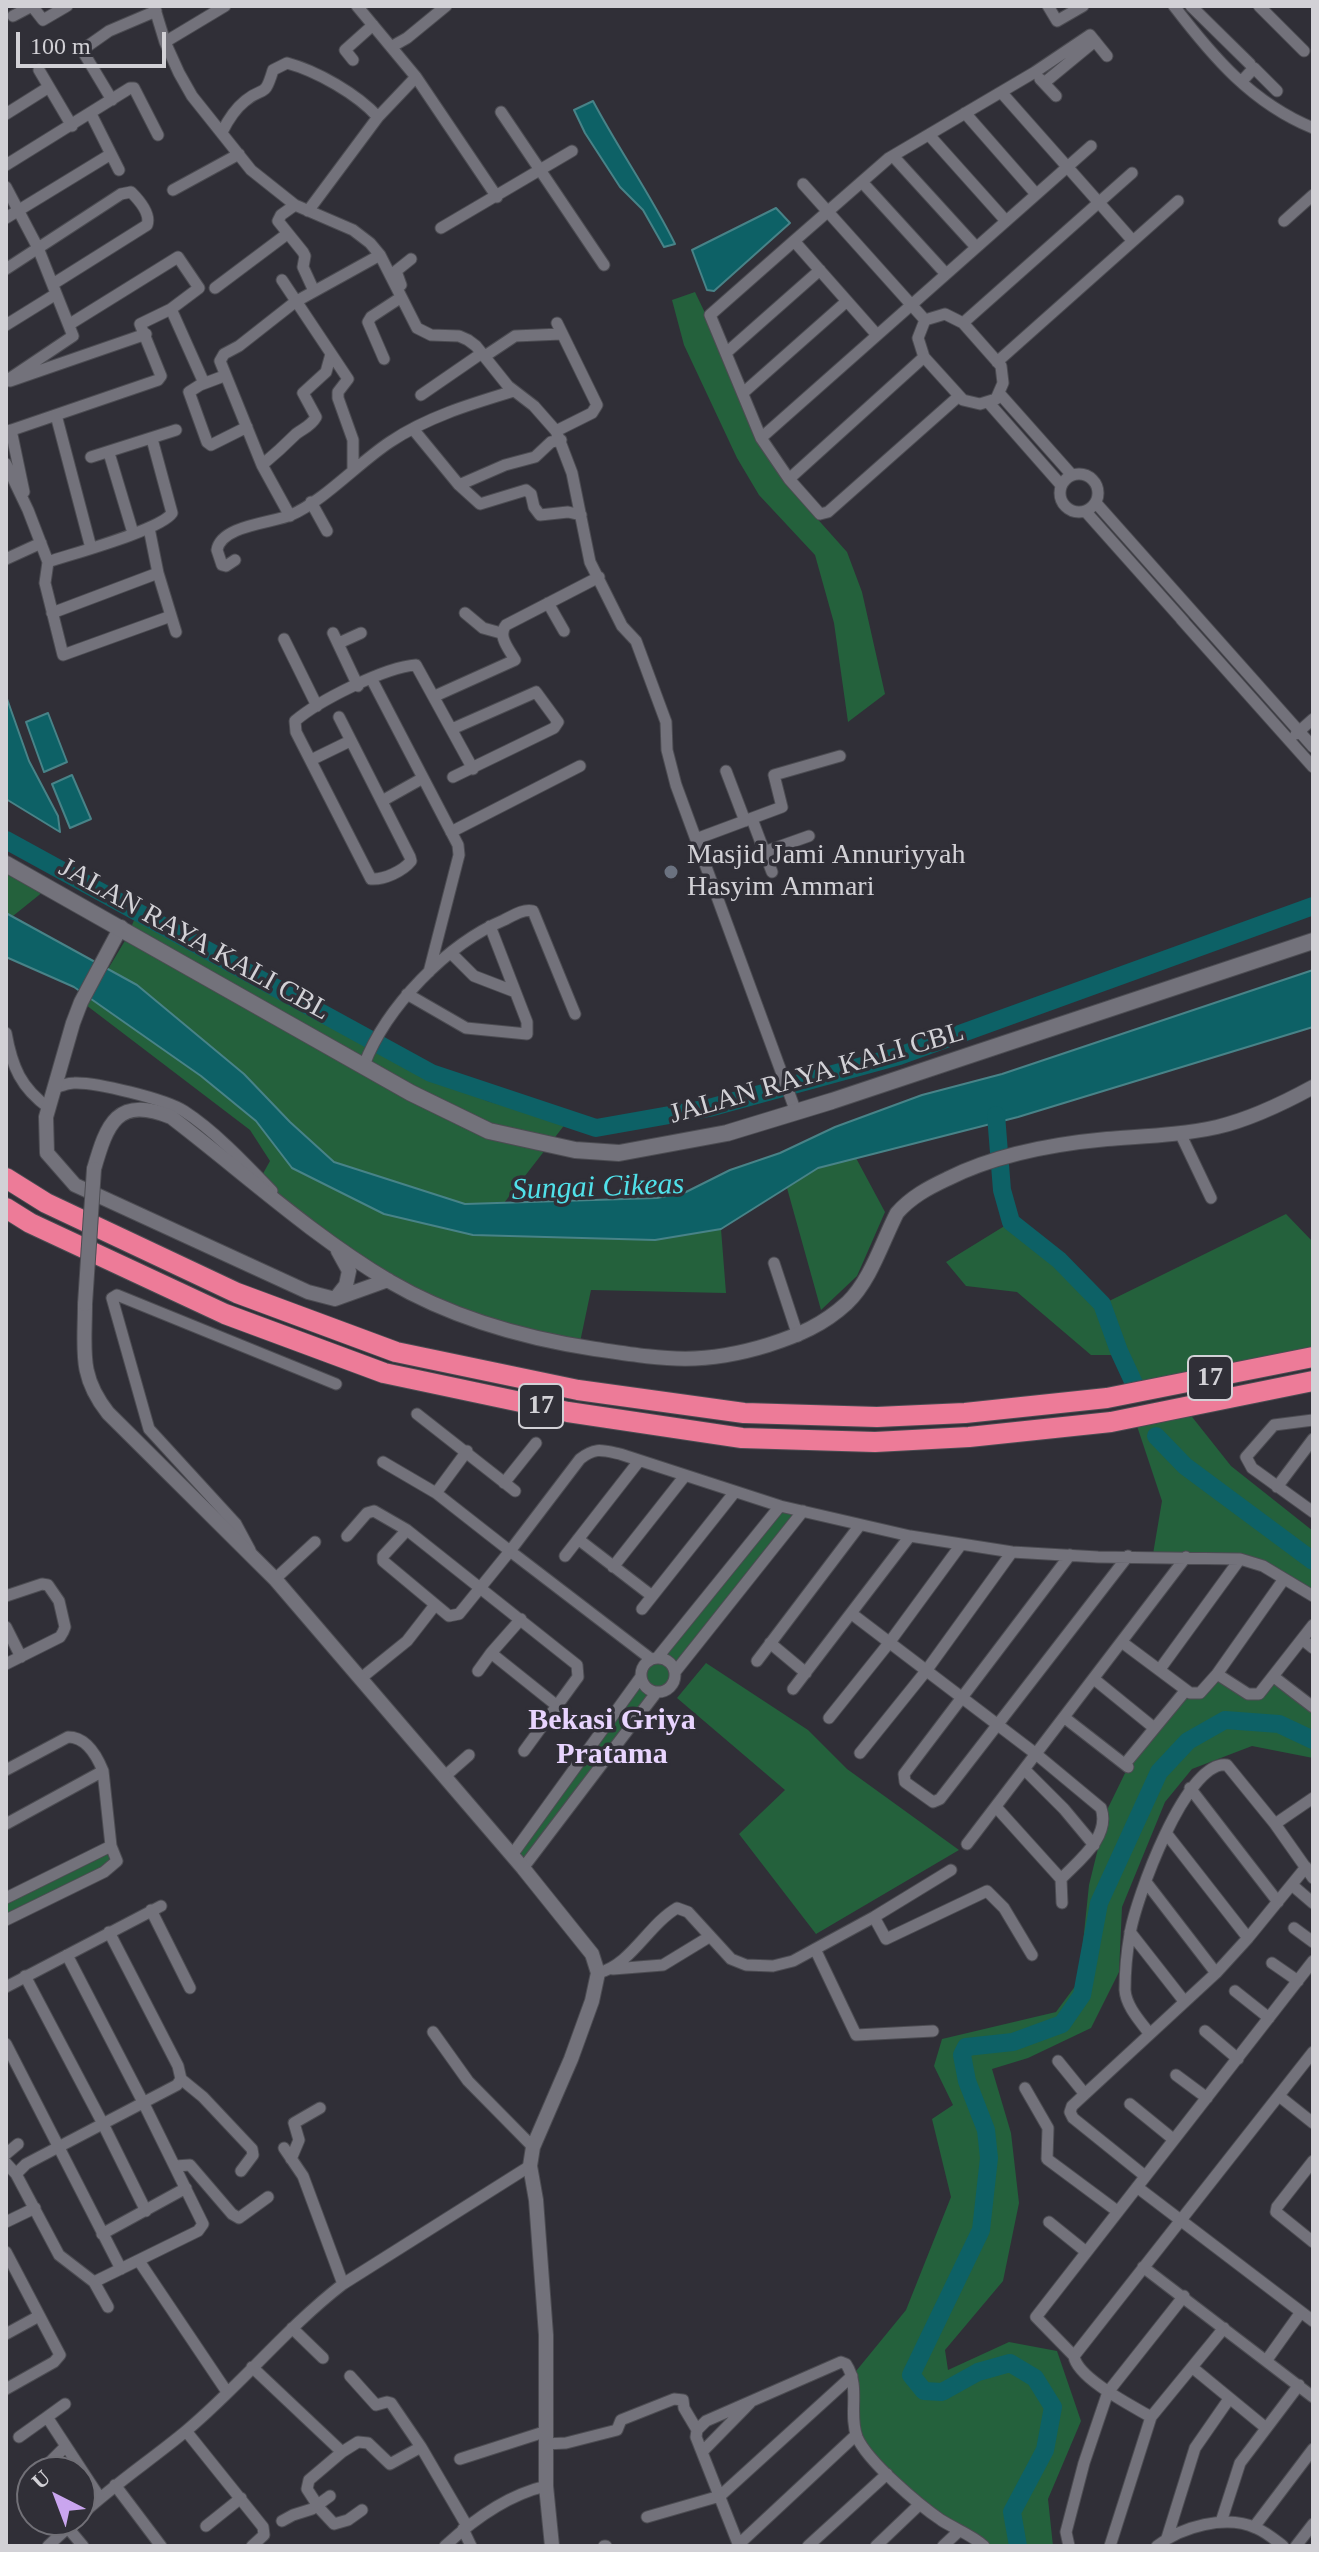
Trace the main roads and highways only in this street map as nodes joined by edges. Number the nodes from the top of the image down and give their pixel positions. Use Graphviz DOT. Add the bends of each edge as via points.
graph roads {
  1 [pos="6,864"];
  2 [pos="1313,941"];
  3 [pos="6,1178"];
  4 [pos="6,1208"];
  5 [pos="1313,1357"];
  6 [pos="1313,1381"];
  1 -- 2 [label="main road, JALAN RAYA KALI CBL" via="367,1057 411,1093 489,1131 575,1150 619,1153 727,1133 796,1112"];
  3 -- 5 [label="highway, 17" via="46,1203 237,1293 396,1352 578,1390 744,1413 965,1413 1107,1398"];
  4 -- 6 [label="highway, 17" via="225,1314 384,1373 568,1412 742,1438 875,1442 969,1437 1111,1422"];
}
